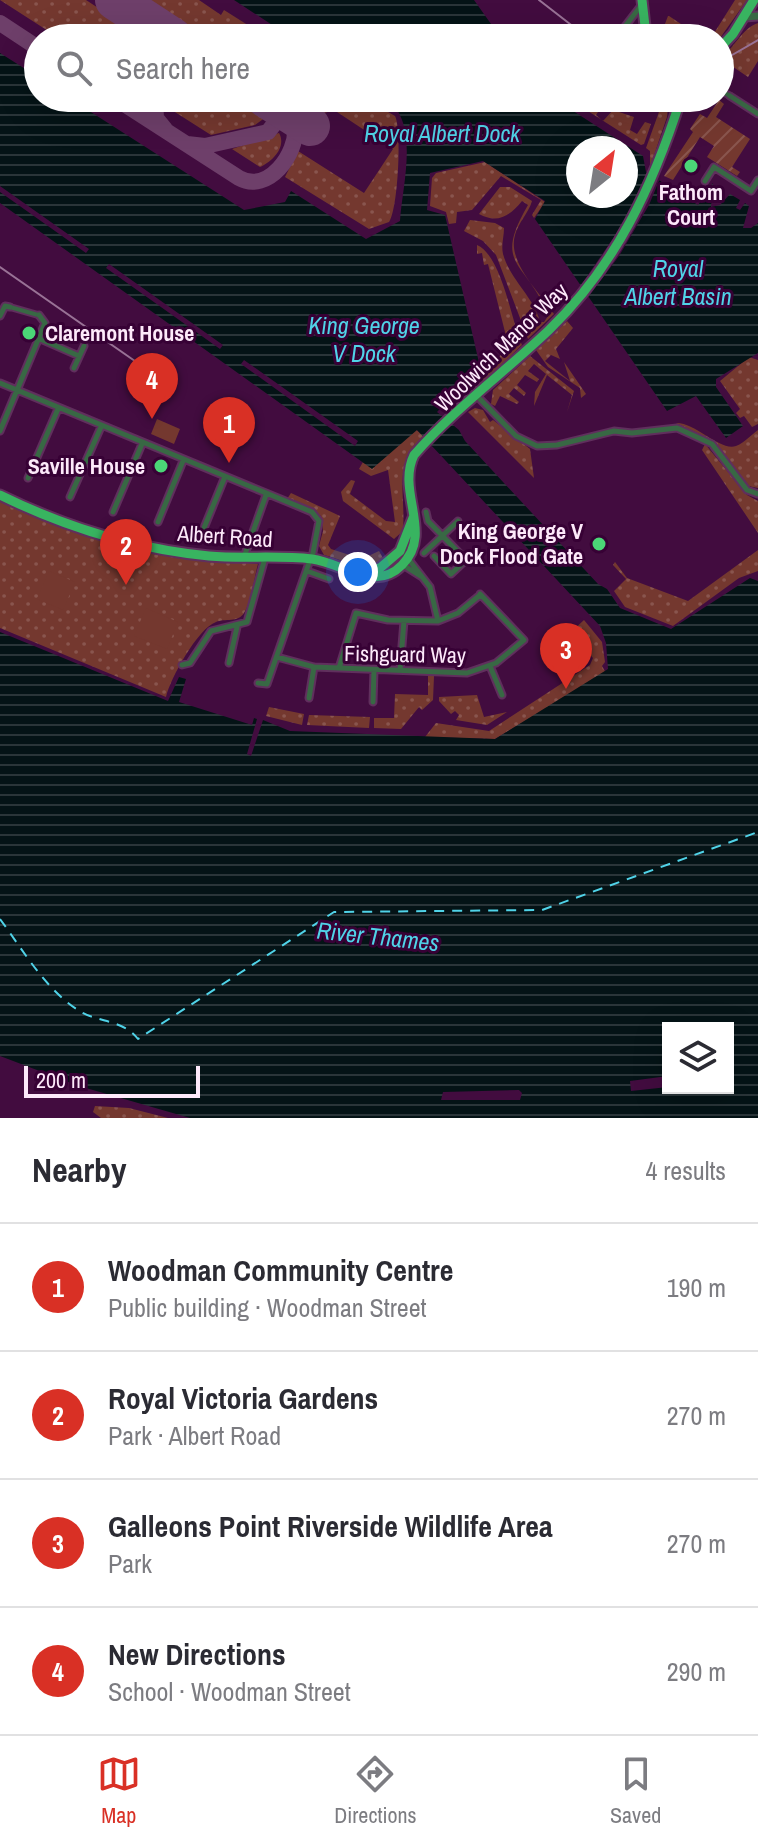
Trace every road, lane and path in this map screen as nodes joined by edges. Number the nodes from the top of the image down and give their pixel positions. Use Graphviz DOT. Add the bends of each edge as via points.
graph roads {
  1 [pos="754,0"];
  2 [pos="641,3"];
  3 [pos="758,16"];
  4 [pos="745,17"];
  5 [pos="626,24"];
  6 [pos="645,24"];
  7 [pos="734,31"];
  8 [pos="734,99"];
  9 [pos="676,112"];
  10 [pos="758,114"];
  11 [pos="758,180"];
  12 [pos="705,181"];
  13 [pos="7,306"];
  14 [pos="39,315"];
  15 [pos="0,316"];
  16 [pos="38,338"];
  17 [pos="84,346"];
  18 [pos="79,356"];
  19 [pos="74,368"];
  20 [pos="0,383"];
  21 [pos="17,390"];
  22 [pos="478,397"];
  23 [pos="58,409"];
  24 [pos="101,427"];
  25 [pos="0,431"];
  26 [pos="142,444"];
  27 [pos="183,461"];
  28 [pos="28,478"];
  29 [pos="224,479"];
  30 [pos="758,494"];
  31 [pos="0,495"];
  32 [pos="266,495"];
  33 [pos="70,497"];
  34 [pos="113,512"];
  35 [pos="426,512"];
  36 [pos="458,521"];
  37 [pos="158,522"];
  38 [pos="204,528"];
  39 [pos="443,536"];
  40 [pos="424,553"];
  41 [pos="434,556"];
  42 [pos="244,557"];
  43 [pos="265,558"];
  44 [pos="401,558"];
  45 [pos="311,559"];
  46 [pos="307,571"];
  47 [pos="329,579"];
  48 [pos="404,621"];
  49 [pos="438,621"];
  50 [pos="237,627"];
  51 [pos="277,657"];
  52 [pos="229,663"];
  53 [pos="182,665"];
  54 [pos="490,666"];
  55 [pos="314,667"];
  56 [pos="339,668"];
  57 [pos="374,670"];
  58 [pos="400,670"];
  59 [pos="262,687"];
  60 [pos="502,695"];
  61 [pos="309,698"];
  62 [pos="373,702"];
  1 -- 4 [label="highway"];
  2 -- 5 [label="street"];
  2 -- 6 [label="highway"];
  3 -- 4 [label="street"];
  4 -- 7 [label="highway"];
  8 -- 10 [label="street"];
  9 -- 22 [label="highway, Woolwich Manor Way" via="622,240 601,271 559,320"];
  11 -- 12 [label="street" via="751,191 714,167"];
  13 -- 14 [label="street"];
  13 -- 15 [label="street"];
  14 -- 16 [label="street" via="45,323"];
  16 -- 18 [label="street"];
  16 -- 21 [label="street"];
  17 -- 18 [label="street"];
  18 -- 19 [label="street"];
  20 -- 21 [label="street"];
  21 -- 23 [label="street"];
  21 -- 25 [label="street"];
  22 -- 30 [label="street" via="516,436 537,446 614,431 677,428 712,444 747,490"];
  22 -- 44 [label="highway, Woolwich Manor Way" via="421,448 408,469 416,534"];
  23 -- 24 [label="street"];
  23 -- 28 [label="street"];
  24 -- 26 [label="street"];
  24 -- 33 [label="street"];
  26 -- 27 [label="street"];
  26 -- 34 [label="street"];
  27 -- 29 [label="street"];
  27 -- 37 [label="street"];
  29 -- 32 [label="street"];
  29 -- 38 [label="street"];
  31 -- 42 [label="highway, Albert Road" via="57,521 115,538 180,552"];
  32 -- 42 [label="street"];
  32 -- 45 [label="street" via="318,517"];
  35 -- 39 [label="street"];
  36 -- 39 [label="street"];
  39 -- 40 [label="street"];
  39 -- 41 [label="street" via="466,560 451,574"];
  42 -- 43 [label="highway, Albert Road"];
  43 -- 45 [label="highway, Albert Road"];
  43 -- 50 [label="street" via="249,618"];
  44 -- 45 [label="highway, Albert Road" via="381,577"];
  44 -- 49 [label="street, Fishguard Way" via="422,577 436,602"];
  45 -- 46 [label="street"];
  46 -- 47 [label="street"];
  46 -- 51 [label="street"];
  48 -- 49 [label="street"];
  48 -- 56 [label="street" via="356,613"];
  48 -- 58 [label="street"];
  49 -- 54 [label="street, Fishguard Way" via="458,613 480,594 526,639"];
  50 -- 52 [label="street"];
  50 -- 53 [label="street" via="211,631 190,663"];
  51 -- 55 [label="street, Fishguard Way"];
  51 -- 59 [label="street"];
  54 -- 58 [label="street, Fishguard Way" via="467,673"];
  54 -- 60 [label="street"];
  55 -- 56 [label="street, Fishguard Way"];
  55 -- 61 [label="street"];
  56 -- 57 [label="street, Fishguard Way"];
  57 -- 58 [label="street, Fishguard Way"];
  57 -- 62 [label="street"];
}
